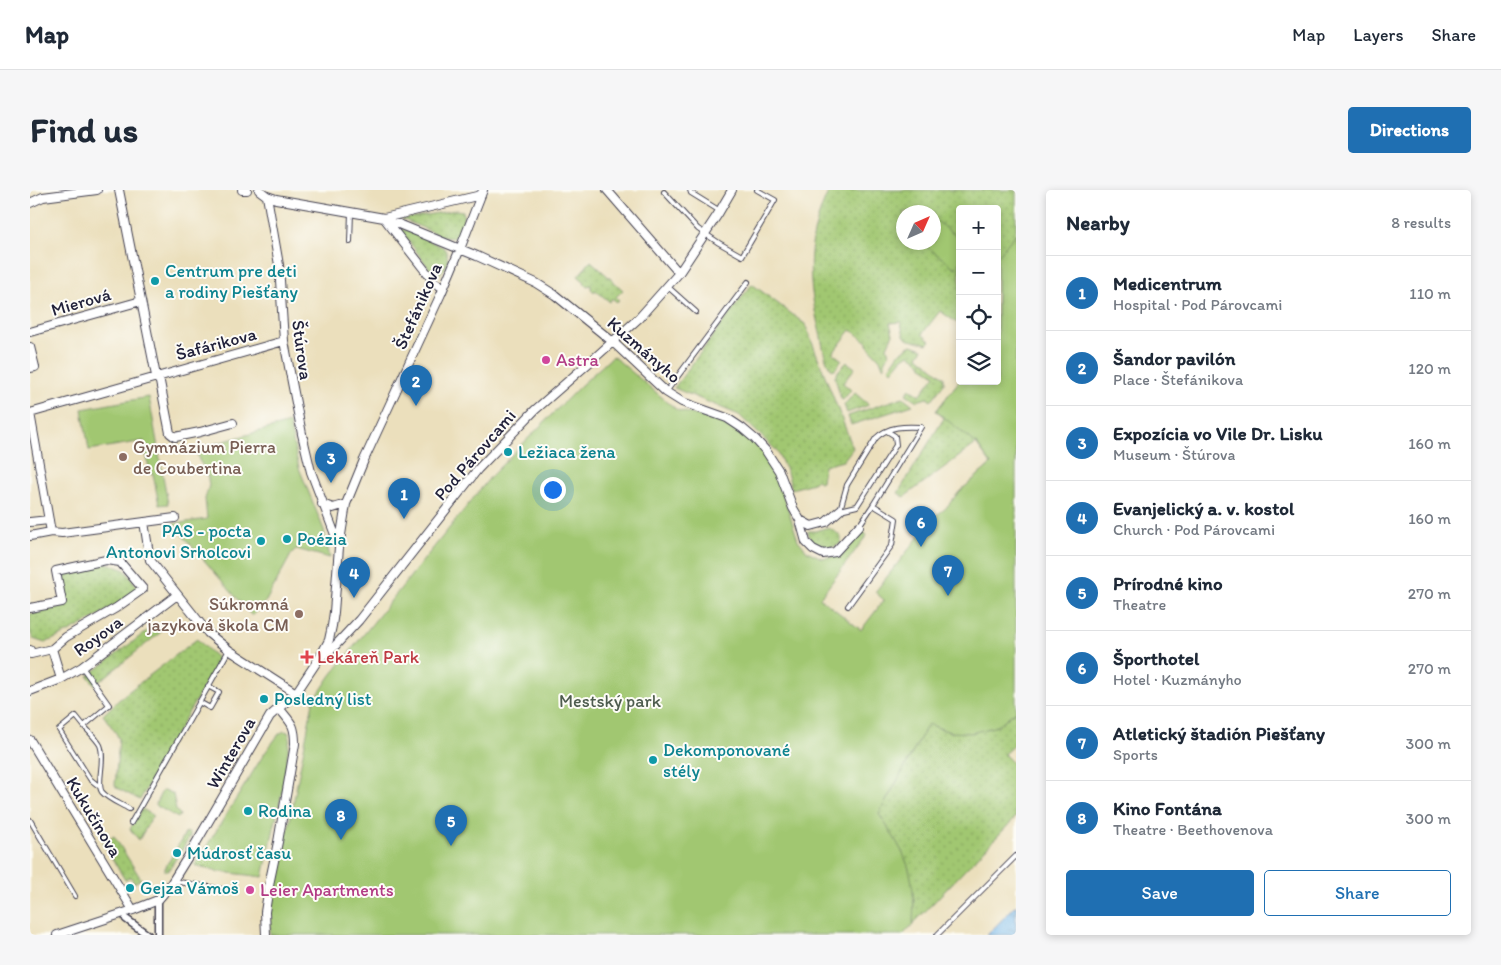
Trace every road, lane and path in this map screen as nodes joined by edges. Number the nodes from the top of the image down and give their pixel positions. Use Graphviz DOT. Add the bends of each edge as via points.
graph roads {
  1 [pos="97,190"];
  2 [pos="119,190"];
  3 [pos="242,190"];
  4 [pos="247,190"];
  5 [pos="259,190"];
  6 [pos="607,190"];
  7 [pos="690,190"];
  8 [pos="732,190"];
  9 [pos="757,190"];
  10 [pos="60,192"];
  11 [pos="664,192"];
  12 [pos="482,193"];
  13 [pos="267,196"];
  14 [pos="30,203"];
  15 [pos="720,211"];
  16 [pos="351,212"];
  17 [pos="384,218"];
  18 [pos="705,234"];
  19 [pos="350,242"];
  20 [pos="460,249"];
  21 [pos="679,273"];
  22 [pos="748,282"];
  23 [pos="667,286"];
  24 [pos="443,288"];
  25 [pos="141,300"];
  26 [pos="696,312"];
  27 [pos="30,332"];
  28 [pos="284,341"];
  29 [pos="613,342"];
  30 [pos="30,347"];
  31 [pos="30,368"];
  32 [pos="156,376"];
  33 [pos="666,392"];
  34 [pos="30,413"];
  35 [pos="233,423"];
  36 [pos="887,430"];
  37 [pos="32,432"];
  38 [pos="322,504"];
  39 [pos="346,504"];
  40 [pos="873,505"];
  41 [pos="840,510"];
  42 [pos="174,518"];
  43 [pos="49,520"];
  44 [pos="800,520"];
  45 [pos="30,522"];
  46 [pos="144,522"];
  47 [pos="859,526"];
  48 [pos="51,532"];
  49 [pos="30,536"];
  50 [pos="339,547"];
  51 [pos="178,595"];
  52 [pos="848,606"];
  53 [pos="30,608"];
  54 [pos="332,626"];
  55 [pos="351,629"];
  56 [pos="52,649"];
  57 [pos="30,650"];
  58 [pos="229,650"];
  59 [pos="320,658"];
  60 [pos="82,668"];
  61 [pos="61,679"];
  62 [pos="208,686"];
  63 [pos="30,691"];
  64 [pos="296,693"];
  65 [pos="199,702"];
  66 [pos="279,708"];
  67 [pos="84,726"];
  68 [pos="30,740"];
  69 [pos="100,787"];
  70 [pos="129,809"];
  71 [pos="30,820"];
  72 [pos="131,823"];
  73 [pos="1016,856"];
  74 [pos="173,880"];
  75 [pos="227,890"];
  76 [pos="75,896"];
  77 [pos="158,900"];
  78 [pos="133,910"];
  79 [pos="126,919"];
  80 [pos="57,935"];
  81 [pos="148,935"];
  82 [pos="158,935"];
  83 [pos="266,935"];
  84 [pos="937,935"];
  1 -- 10 [label="street"];
  2 -- 25 [label="street"];
  3 -- 4 [label="street"];
  5 -- 13 [label="street"];
  6 -- 21 [label="street"];
  7 -- 15 [label="lane" via="691,194"];
  8 -- 15 [label="street, Pod Párovcami"];
  9 -- 18 [label="lane" via="775,200 742,256"];
  10 -- 14 [label="street"];
  11 -- 18 [label="lane"];
  12 -- 17 [label="street"];
  12 -- 20 [label="street, Štefánikova"];
  13 -- 16 [label="street"];
  13 -- 28 [label="street, Štúrova" via="279,265"];
  15 -- 18 [label="street, Pod Párovcami"];
  16 -- 17 [label="street"];
  16 -- 19 [label="lane"];
  17 -- 20 [label="street, Kuzmányho"];
  17 -- 24 [label="street" via="434,282"];
  18 -- 21 [label="street, Pod Párovcami"];
  20 -- 24 [label="street, Štefánikova"];
  20 -- 29 [label="street, Kuzmányho" via="543,287"];
  21 -- 23 [label="street, Pod Párovcami"];
  22 -- 33 [label="lane"];
  23 -- 26 [label="lane"];
  23 -- 29 [label="street, Pod Párovcami"];
  24 -- 39 [label="street, Štefánikova"];
  25 -- 27 [label="street, Mierová"];
  25 -- 32 [label="street"];
  28 -- 32 [label="street, Šafárikova"];
  28 -- 38 [label="street, Štúrova" via="311,472"];
  29 -- 33 [label="street, Kuzmányho"];
  29 -- 55 [label="street, Pod Párovcami" via="535,410 478,469"];
  30 -- 31 [label="street" via="35,367"];
  32 -- 34 [label="street, Šafárikova"];
  32 -- 35 [label="street, Šafárikova" via="173,436"];
  33 -- 44 [label="street, Kuzmányho" via="682,402 726,418 755,440 780,471"];
  34 -- 37 [label="street"];
  36 -- 40 [label="lane" via="921,427"];
  36 -- 41 [label="lane" via="876,438 847,485"];
  36 -- 41 [label="lane" via="895,436 896,444 857,506"];
  37 -- 43 [label="street"];
  38 -- 39 [label="street" via="333,508"];
  38 -- 50 [label="street, Štúrova"];
  39 -- 50 [label="street, Štefánikova"];
  40 -- 47 [label="lane"];
  40 -- 52 [label="lane" via="896,519 892,545"];
  41 -- 44 [label="street" via="826,522 811,526"];
  42 -- 46 [label="street"];
  43 -- 45 [label="street"];
  43 -- 48 [label="street"];
  44 -- 47 [label="street, Kuzmányho" via="806,542 823,554 836,552"];
  46 -- 48 [label="street"];
  46 -- 51 [label="street" via="150,560"];
  48 -- 49 [label="street"];
  50 -- 54 [label="street, Winterova"];
  51 -- 58 [label="street" via="208,633"];
  51 -- 60 [label="street, Royova"];
  53 -- 56 [label="street" via="62,602 56,571 106,560 120,562 143,589"];
  54 -- 55 [label="street"];
  54 -- 59 [label="street, Winterova"];
  55 -- 59 [label="street, Pod Párovcami"];
  56 -- 57 [label="street" via="31,654"];
  56 -- 61 [label="street"];
  58 -- 62 [label="lane"];
  58 -- 64 [label="street"];
  59 -- 64 [label="street, Winterova"];
  60 -- 61 [label="street, Royova"];
  60 -- 67 [label="lane" via="109,705"];
  61 -- 63 [label="street, Royova"];
  62 -- 65 [label="lane"];
  62 -- 65 [label="lane" via="219,692 210,708"];
  64 -- 66 [label="street, Winterova"];
  65 -- 72 [label="lane"];
  66 -- 74 [label="street, Winterova" via="270,716"];
  66 -- 83 [label="street" via="293,725 295,744 270,880"];
  67 -- 69 [label="lane" via="99,744 102,755"];
  67 -- 69 [label="lane" via="76,716 59,730 90,780"];
  68 -- 78 [label="street, Kukučínova"];
  69 -- 70 [label="lane" via="103,793"];
  71 -- 76 [label="lane"];
  73 -- 84 [label="lane"];
  74 -- 75 [label="lane"];
  74 -- 77 [label="street, Winterova"];
  77 -- 78 [label="street"];
  77 -- 82 [label="street"];
  78 -- 80 [label="street"];
  79 -- 81 [label="street"];
}
